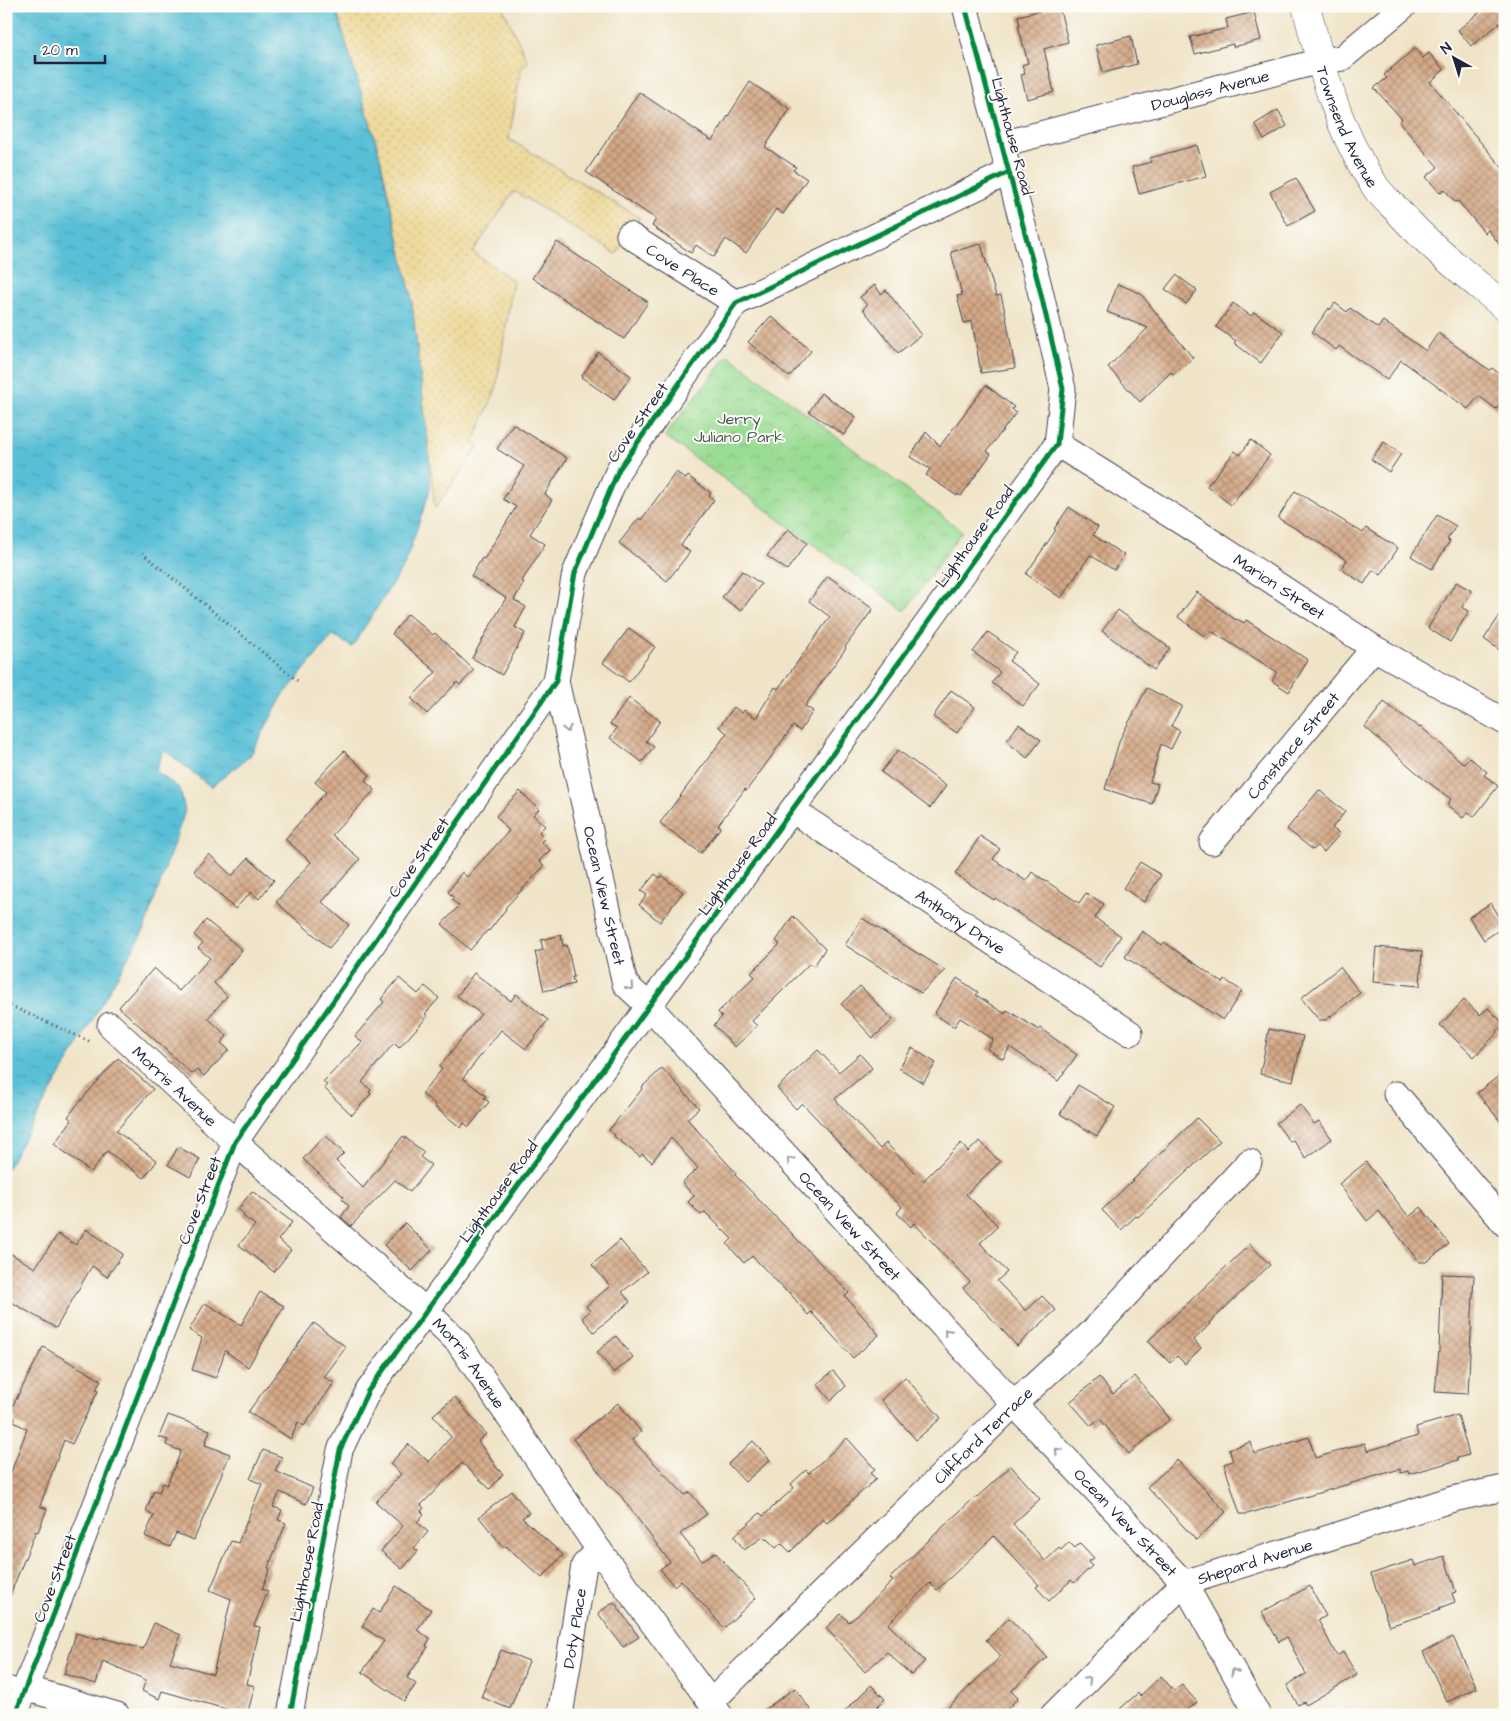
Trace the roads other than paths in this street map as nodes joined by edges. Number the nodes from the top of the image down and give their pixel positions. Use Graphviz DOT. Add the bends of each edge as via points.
graph roads {
  1 [pos="966,6"];
  2 [pos="1306,6"];
  3 [pos="1404,6"];
  4 [pos="1320,61"];
  5 [pos="1002,144"];
  6 [pos="1009,172"];
  7 [pos="629,235"];
  8 [pos="1501,297"];
  9 [pos="736,303"];
  10 [pos="1057,444"];
  11 [pos="1374,648"];
  12 [pos="556,681"];
  13 [pos="1505,722"];
  14 [pos="792,810"];
  15 [pos="1212,842"];
  16 [pos="649,1006"];
  17 [pos="1130,1033"];
  18 [pos="102,1034"];
  19 [pos="1396,1094"];
  20 [pos="235,1142"];
  21 [pos="1249,1162"];
  22 [pos="1505,1224"];
  23 [pos="426,1311"];
  24 [pos="1014,1404"];
  25 [pos="1504,1487"];
  26 [pos="1505,1496"];
  27 [pos="600,1550"];
  28 [pos="1184,1583"];
  29 [pos="16,1685"];
  30 [pos="716,1708"];
  31 [pos="15,1715"];
  32 [pos="117,1715"];
  33 [pos="290,1715"];
  34 [pos="560,1715"];
  35 [pos="1054,1715"];
  36 [pos="1258,1715"];
  1 -- 5 [label="street, Lighthouse Road"];
  2 -- 4 [label="main road, Townsend Avenue"];
  3 -- 4 [label="street, Douglass Avenue" via="1342,58"];
  4 -- 5 [label="street, Douglass Avenue"];
  4 -- 8 [label="main road, Townsend Avenue" via="1351,144 1378,189 1416,231"];
  5 -- 6 [label="street, Lighthouse Road"];
  6 -- 9 [label="street, Cove Street"];
  6 -- 10 [label="street, Lighthouse Road" via="1063,389"];
  7 -- 9 [label="street, Cove Place"];
  9 -- 12 [label="street, Cove Street" via="619,469 575,573"];
  10 -- 11 [label="street, Marion Street"];
  10 -- 14 [label="street, Lighthouse Road"];
  11 -- 13 [label="street, Marion Street"];
  11 -- 15 [label="street, Constance Street"];
  12 -- 16 [label="street, Ocean View Street, one-way" via="625,984"];
  12 -- 20 [label="street, Cove Street"];
  14 -- 16 [label="street, Lighthouse Road"];
  14 -- 17 [label="street, Anthony Drive"];
  16 -- 23 [label="street, Lighthouse Road"];
  24 -- 16 [label="street, Ocean View Street, one-way"];
  18 -- 20 [label="street, Morris Avenue"];
  19 -- 22 [label="street"];
  20 -- 23 [label="street, Morris Avenue"];
  20 -- 29 [label="street, Cove Street"];
  21 -- 24 [label="street, Clifford Terrace" via="1092,1332"];
  23 -- 27 [label="street, Morris Avenue" via="458,1342"];
  23 -- 33 [label="street, Lighthouse Road" via="368,1391 340,1450"];
  28 -- 24 [label="street, Ocean View Street, one-way"];
  24 -- 30 [label="street, Clifford Terrace"];
  25 -- 26 [label="street"];
  25 -- 28 [label="street, Shepard Avenue" via="1454,1498"];
  27 -- 30 [label="street, Morris Avenue"];
  27 -- 34 [label="street, Doty Place" via="584,1565"];
  35 -- 28 [label="street, Shepard Avenue, one-way"];
  36 -- 28 [label="street, Ocean View Street, one-way"];
  29 -- 31 [label="street, Cove Street"];
  29 -- 32 [label="street"];
}
